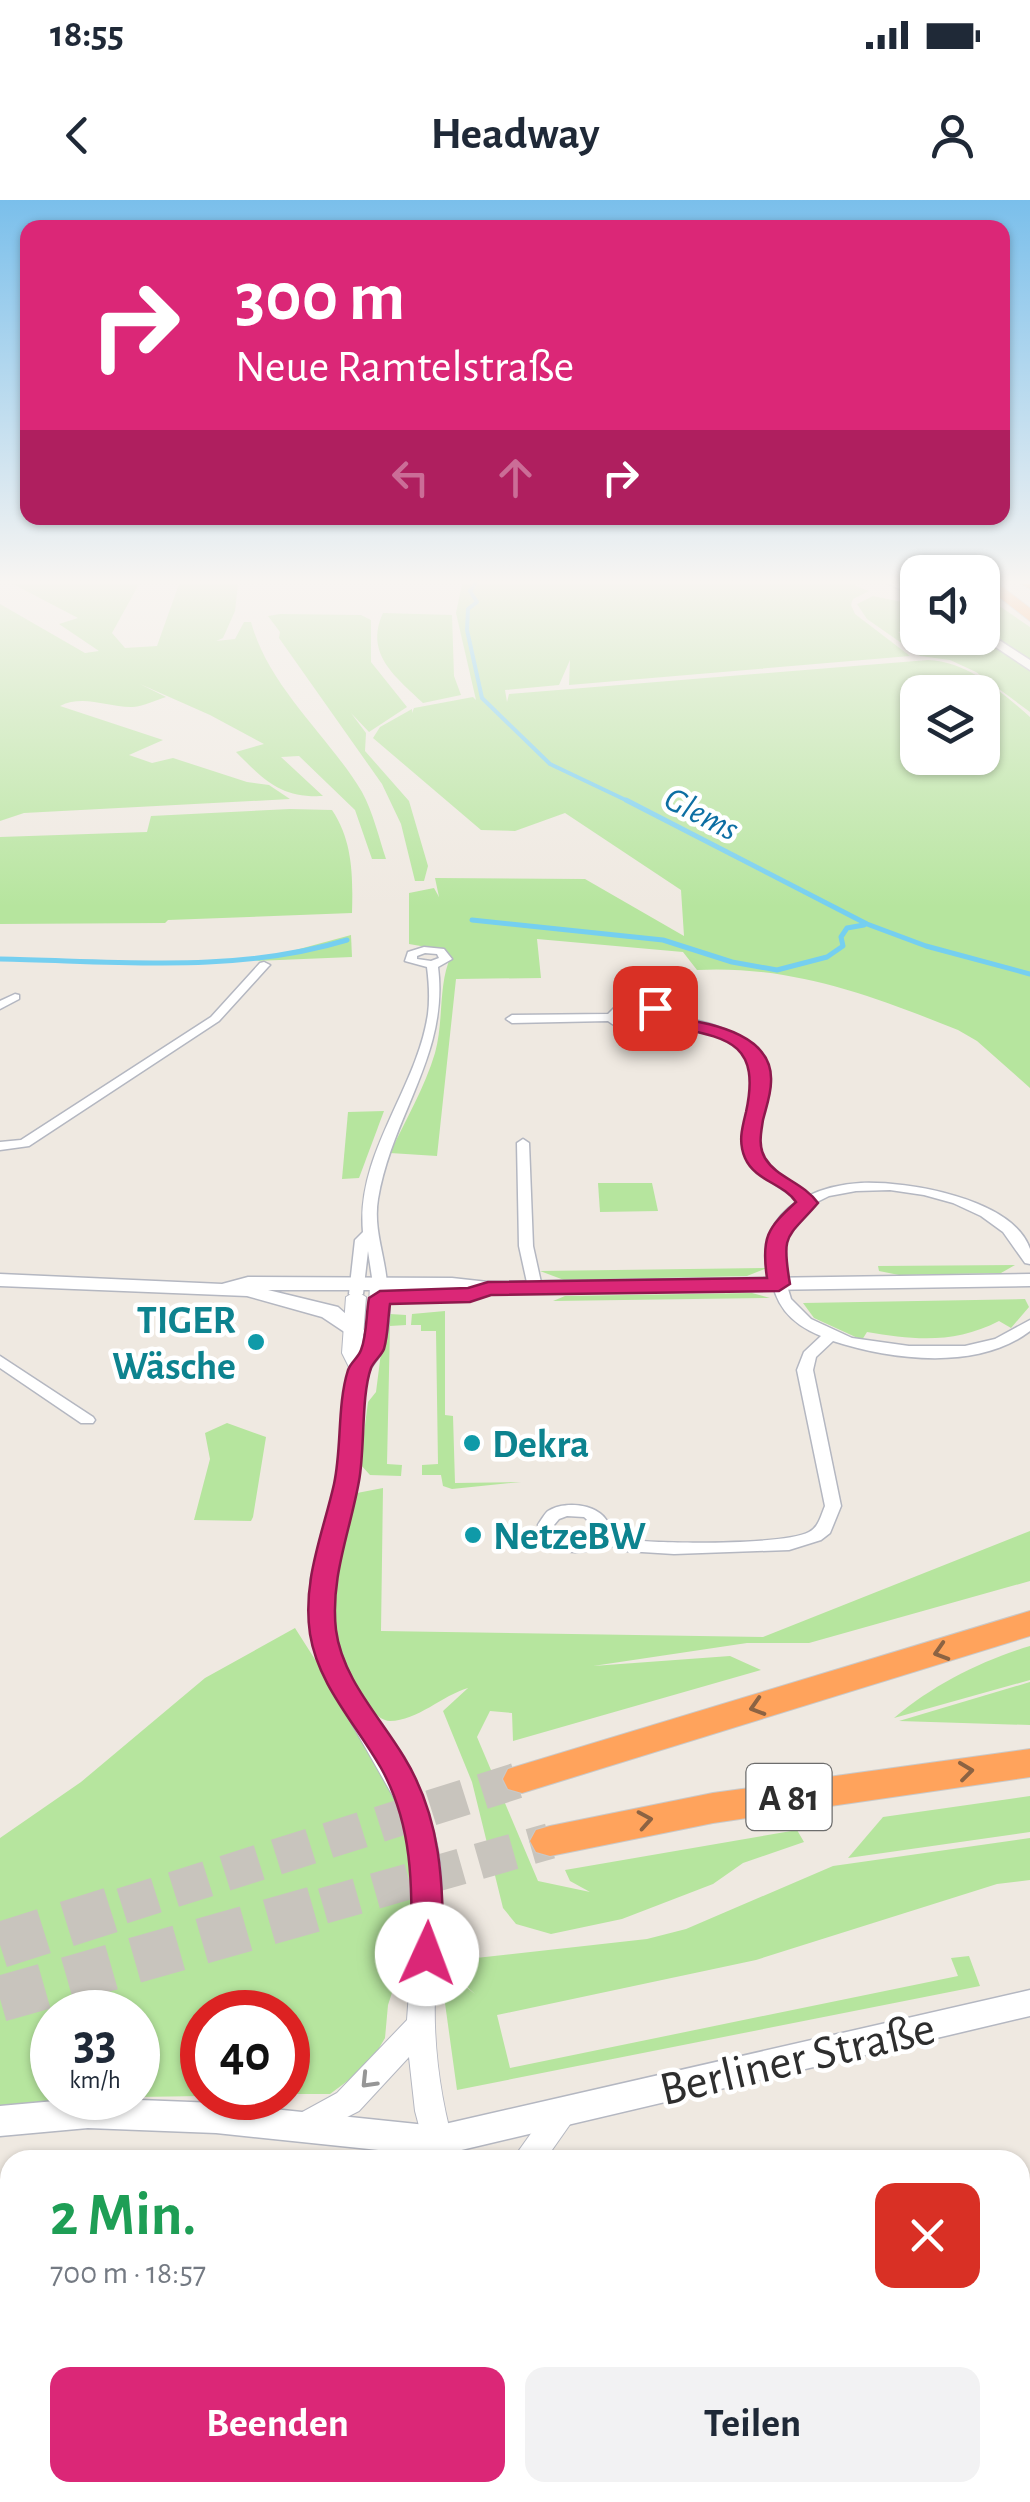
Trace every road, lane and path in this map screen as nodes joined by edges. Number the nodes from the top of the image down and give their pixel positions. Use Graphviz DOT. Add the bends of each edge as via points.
graph roads {
  1 [pos="264,966"];
  2 [pos="432,966"];
  3 [pos="15,997"];
  4 [pos="0,1006"];
  5 [pos="611,1017"];
  6 [pos="512,1019"];
  7 [pos="662,1020"];
  8 [pos="523,1143"];
  9 [pos="0,1146"];
  10 [pos="807,1203"];
  11 [pos="370,1232"];
  12 [pos="1030,1260"];
  13 [pos="0,1280"];
  14 [pos="1030,1280"];
  15 [pos="779,1284"];
  16 [pos="535,1287"];
  17 [pos="230,1288"];
  18 [pos="356,1290"];
  19 [pos="380,1291"];
  20 [pos="256,1293"];
  21 [pos="1030,1324"];
  22 [pos="354,1332"];
  23 [pos="830,1336"];
  24 [pos="0,1361"];
  25 [pos="360,1368"];
  26 [pos="87,1420"];
  27 [pos="601,1536"];
  28 [pos="1030,1623"];
  29 [pos="1030,1763"];
  30 [pos="522,1778"];
  31 [pos="550,1841"];
  32 [pos="1030,2003"];
  33 [pos="421,2024"];
  34 [pos="564,2113"];
  35 [pos="0,2121"];
  36 [pos="306,2125"];
  37 [pos="440,2150"];
  38 [pos="535,2150"];
  1 -- 9 [label="street" via="215,1019 24,1143"];
  2 -- 11 [label="street" via="436,984 427,1046 382,1154"];
  3 -- 4 [label="street"];
  5 -- 6 [label="street"];
  5 -- 7 [label="street" via="631,1028"];
  5 -- 7 [label="street" via="622,1006 639,1004 660,1012"];
  7 -- 10 [label="street" via="712,1029 754,1055 762,1080 750,1140 755,1159"];
  8 -- 16 [label="street" via="526,1246"];
  10 -- 12 [label="street" via="862,1186 923,1190 970,1205 1008,1230"];
  10 -- 15 [label="street" via="778,1228"];
  11 -- 18 [label="street" via="362,1240"];
  11 -- 19 [label="street"];
  13 -- 17 [label="main road"];
  14 -- 15 [label="main road"];
  15 -- 16 [label="main road"];
  15 -- 23 [label="street" via="799,1317"];
  16 -- 19 [label="main road" via="470,1295"];
  17 -- 18 [label="main road" via="248,1282"];
  17 -- 20 [label="main road"];
  18 -- 19 [label="main road"];
  18 -- 20 [label="main road"];
  18 -- 22 [label="street"];
  19 -- 25 [label="street" via="372,1351"];
  20 -- 22 [label="main road" via="330,1312"];
  21 -- 23 [label="street" via="1010,1338 953,1352 893,1350"];
  22 -- 25 [label="street" via="352,1353"];
  23 -- 27 [label="street" via="809,1355 805,1370 833,1506 824,1529 802,1542 762,1546 626,1546"];
  24 -- 26 [label="street"];
  25 -- 33 [label="street" via="347,1481 323,1573 323,1630 329,1657 393,1763 423,1839 430,1928"];
  28 -- 30 [label="highway, A 81, one-way"];
  31 -- 29 [label="highway, A 81, one-way" via="713,1808"];
  32 -- 34 [label="main road, Berliner Straße"];
  33 -- 36 [label="street, one-way" via="348,2102"];
  33 -- 37 [label="street"];
  34 -- 37 [label="main road, Berliner Straße"];
  34 -- 38 [label="street"];
  35 -- 36 [label="main road, Berliner Straße" via="88,2113"];
  36 -- 37 [label="main road, Berliner Straße"];
}
